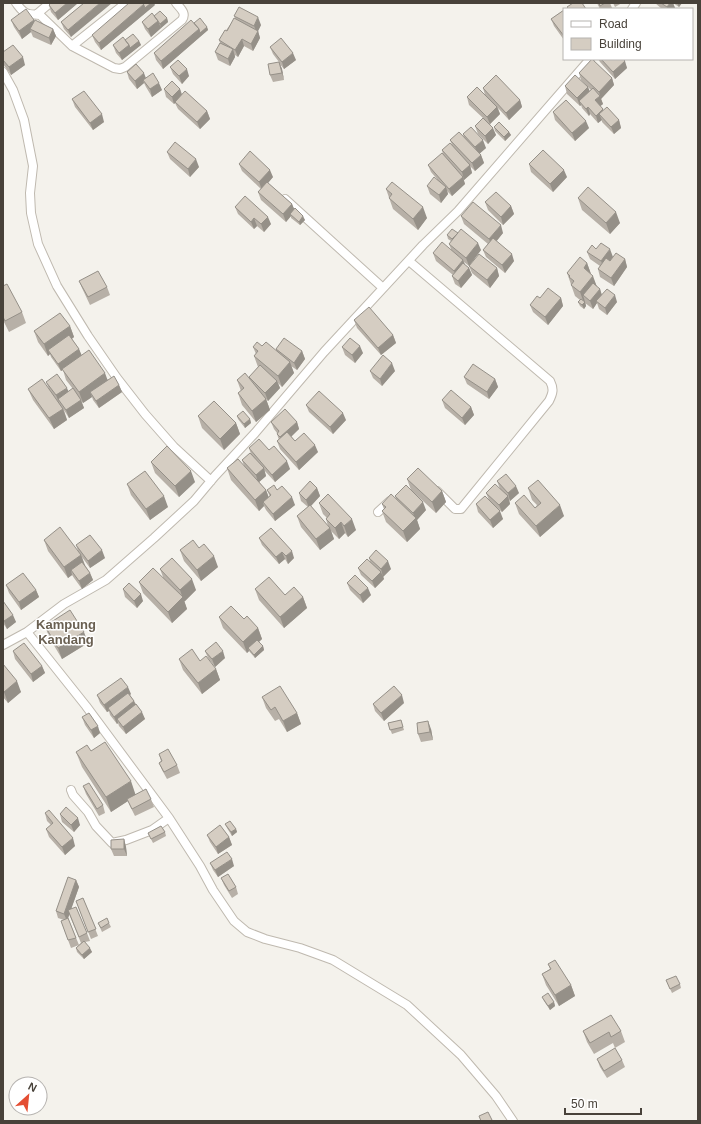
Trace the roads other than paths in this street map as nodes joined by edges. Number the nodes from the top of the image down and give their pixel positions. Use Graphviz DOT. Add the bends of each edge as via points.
graph roads {
  1 [pos="16,3"];
  2 [pos="50,3"];
  3 [pos="126,3"];
  4 [pos="176,3"];
  5 [pos="37,14"];
  6 [pos="72,46"];
  7 [pos="589,60"];
  8 [pos="3,72"];
  9 [pos="282,195"];
  10 [pos="409,261"];
  11 [pos="383,288"];
  12 [pos="211,481"];
  13 [pos="430,485"];
  14 [pos="395,497"];
  15 [pos="378,512"];
  16 [pos="27,632"];
  17 [pos="3,645"];
  18 [pos="71,790"];
  19 [pos="169,818"];
  20 [pos="509,1120"];
  1 -- 5 [label="street" via="23,12"];
  2 -- 5 [label="street"];
  3 -- 6 [label="street"];
  4 -- 6 [label="street" via="183,12 182,20 123,69 114,68"];
  5 -- 6 [label="street"];
  7 -- 10 [label="street" via="458,211"];
  8 -- 12 [label="street" via="24,120 33,166 31,213 38,244 57,286 88,336 145,414 174,447"];
  9 -- 11 [label="street"];
  10 -- 11 [label="street"];
  10 -- 13 [label="street" via="550,381 553,387 549,401 461,509 456,509"];
  11 -- 12 [label="street"];
  12 -- 16 [label="street" via="194,501 106,580 64,604"];
  14 -- 15 [label="street"];
  16 -- 17 [label="street"];
  16 -- 19 [label="street"];
  18 -- 19 [label="street" via="96,826 112,843 152,830"];
  19 -- 20 [label="street" via="234,921 247,932 265,940 300,948 333,960 407,1005 461,1055 496,1096"];
}
